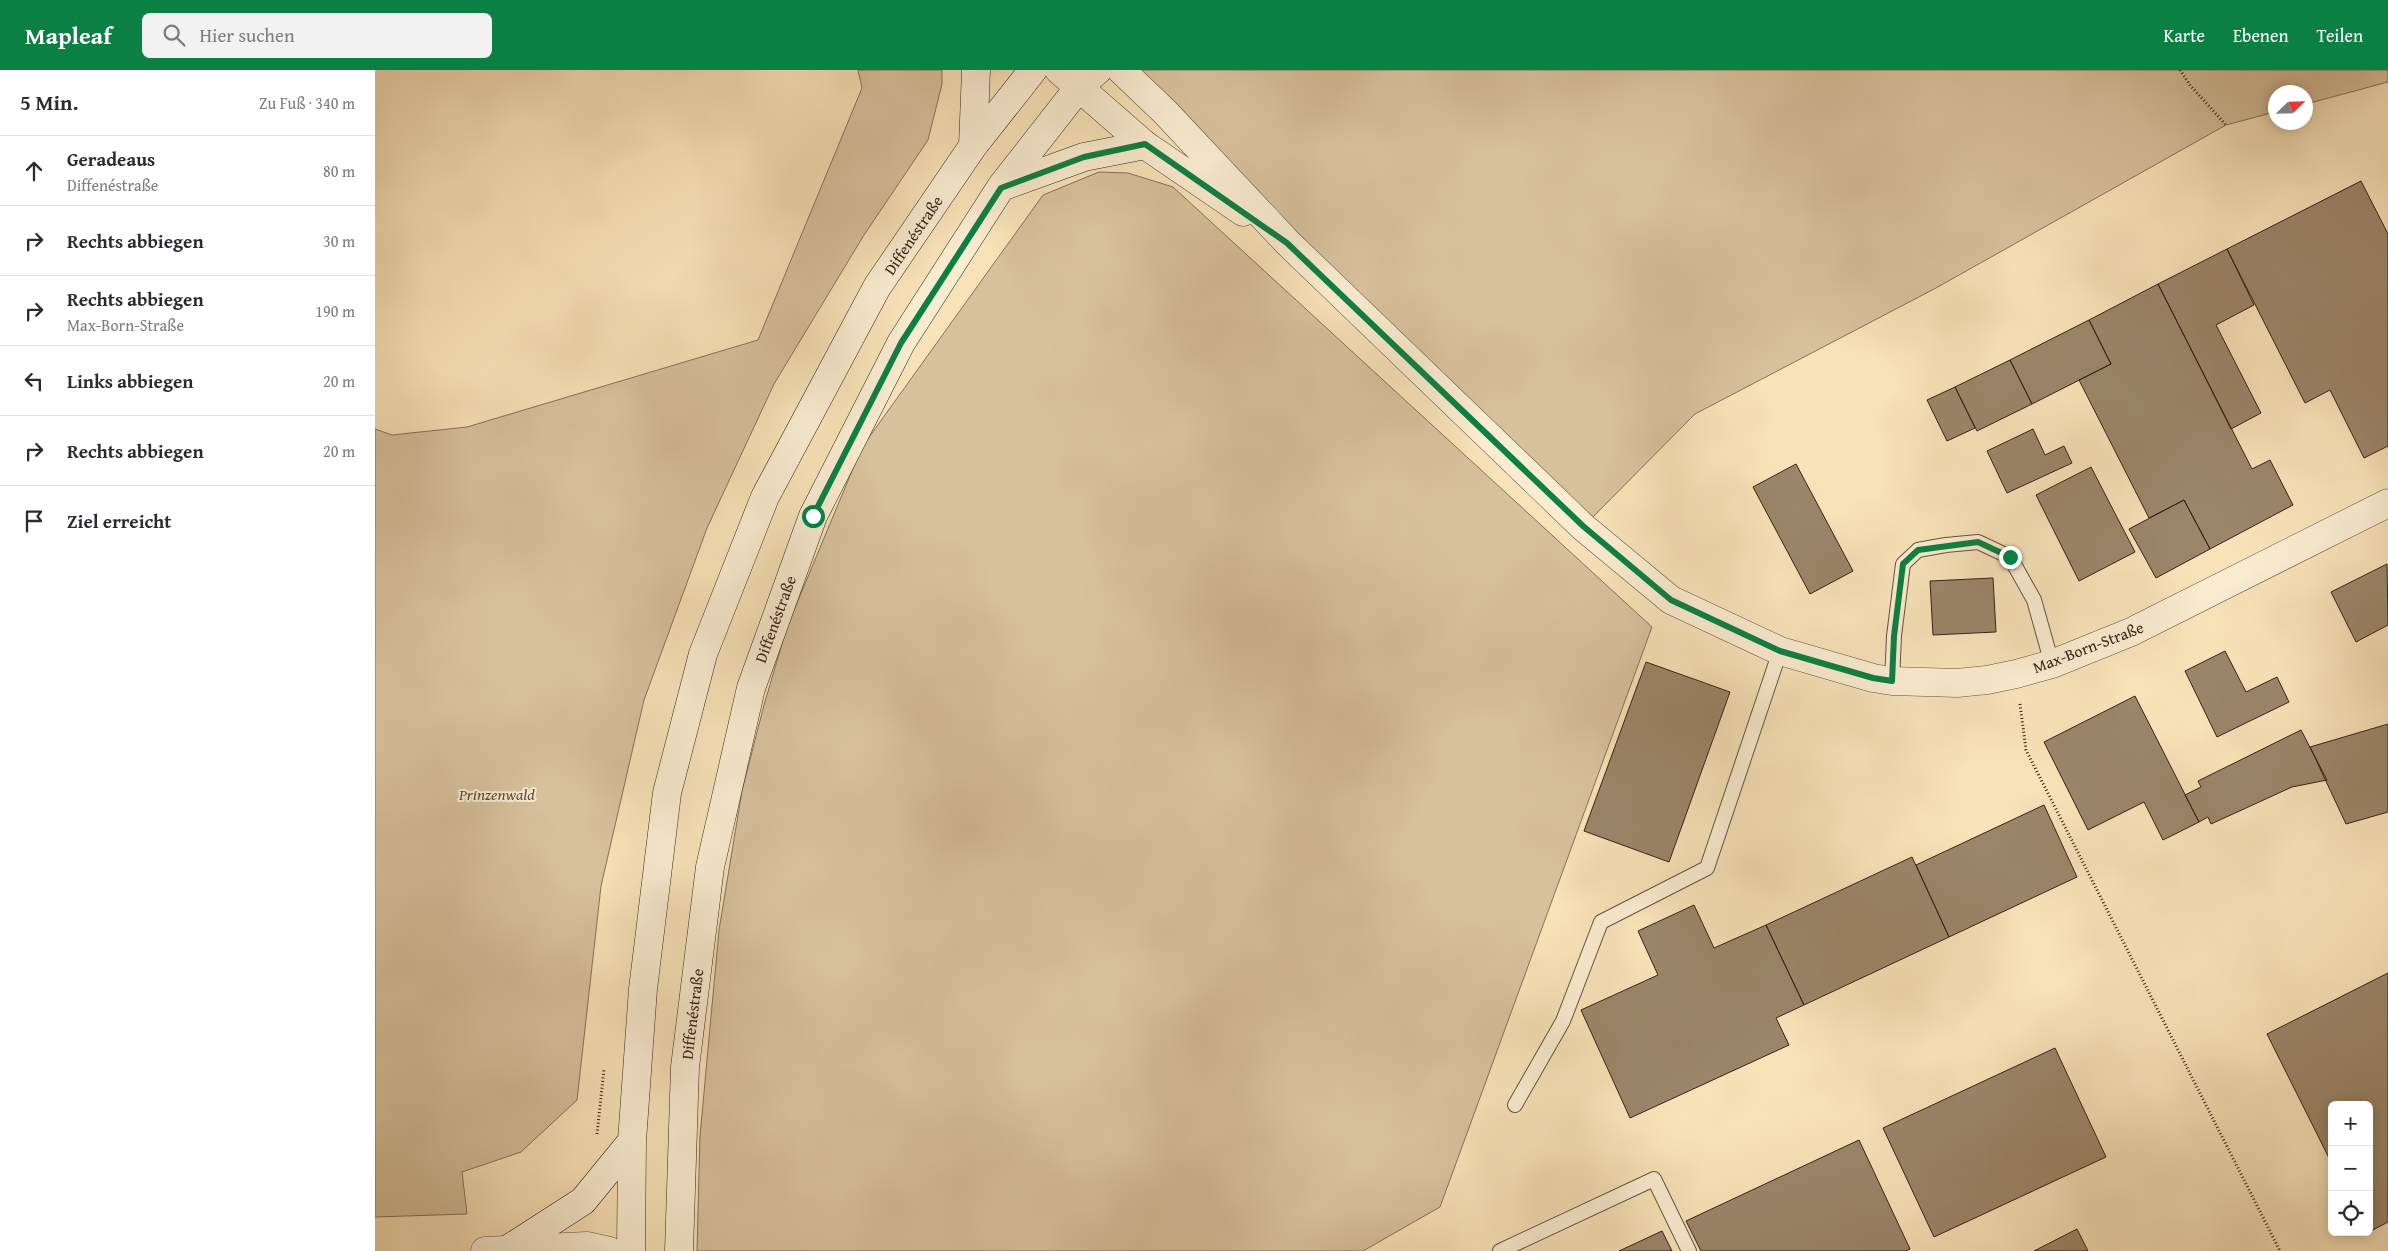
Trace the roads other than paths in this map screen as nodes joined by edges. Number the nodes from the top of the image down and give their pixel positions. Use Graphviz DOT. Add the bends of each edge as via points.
graph roads {
  1 [pos="976,70"];
  2 [pos="1033,70"];
  3 [pos="1059,70"];
  4 [pos="1121,70"];
  5 [pos="1089,78"];
  6 [pos="1145,144"];
  7 [pos="973,146"];
  8 [pos="1001,188"];
  9 [pos="1287,243"];
  10 [pos="2388,503"];
  11 [pos="1780,651"];
  12 [pos="2052,664"];
  13 [pos="1892,681"];
  14 [pos="1515,1105"];
  15 [pos="632,1141"];
  16 [pos="498,1250"];
  17 [pos="609,1251"];
  18 [pos="631,1251"];
  19 [pos="679,1251"];
  20 [pos="1500,1251"];
  21 [pos="1689,1251"];
  1 -- 7 [label="main road"];
  2 -- 7 [label="main road, Diffenéstraße"];
  3 -- 5 [label="main road, Max-Born-Straße"];
  4 -- 9 [label="main road, Max-Born-Straße" via="1166,113"];
  5 -- 6 [label="main road, Max-Born-Straße"];
  5 -- 8 [label="main road, Diffenéstraße"];
  6 -- 8 [label="main road" via="1084,157"];
  6 -- 9 [label="main road, Max-Born-Straße"];
  7 -- 15 [label="main road, Diffenéstraße" via="877,287 774,480 703,654 667,793 643,989"];
  8 -- 19 [label="main road, Diffenéstraße" via="901,343 813,516 751,688 710,867 685,1068"];
  9 -- 11 [label="main road, Max-Born-Straße" via="1583,526 1671,600"];
  10 -- 12 [label="main road, Max-Born-Straße" via="2131,632"];
  11 -- 13 [label="main road, Max-Born-Straße"];
  11 -- 14 [label="lane" via="1707,868 1601,922 1563,1021"];
  12 -- 13 [label="main road, Max-Born-Straße" via="1987,680 1957,683"];
  12 -- 13 [label="lane" via="2034,600 2010,557 1978,542 1946,545 1918,550 1903,564"];
  15 -- 16 [label="main road" via="583,1201"];
  15 -- 18 [label="main road, Diffenéstraße"];
  16 -- 17 [label="main road" via="587,1246"];
  20 -- 21 [label="lane" via="1653,1179"];
}
